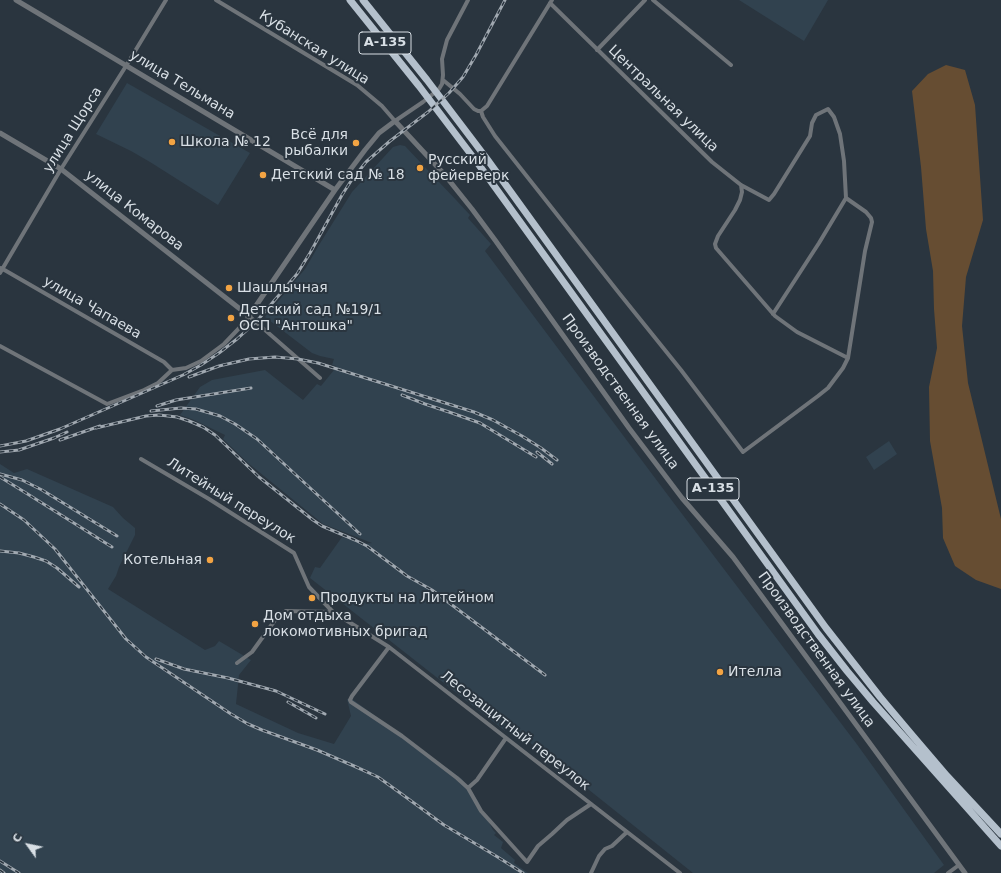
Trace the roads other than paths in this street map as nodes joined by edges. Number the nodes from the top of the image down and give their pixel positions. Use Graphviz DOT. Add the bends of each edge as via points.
graph roads {
  1 [pos="16,0"];
  2 [pos="166,0"];
  3 [pos="216,0"];
  4 [pos="350,0"];
  5 [pos="363,0"];
  6 [pos="468,0"];
  7 [pos="645,0"];
  8 [pos="653,0"];
  9 [pos="551,2"];
  10 [pos="597,50"];
  11 [pos="731,65"];
  12 [pos="126,66"];
  13 [pos="443,80"];
  14 [pos="481,111"];
  15 [pos="395,121"];
  16 [pos="0,133"];
  17 [pos="61,169"];
  18 [pos="742,185"];
  19 [pos="335,190"];
  20 [pos="846,198"];
  21 [pos="1,270"];
  22 [pos="773,314"];
  23 [pos="249,316"];
  24 [pos="0,346"];
  25 [pos="848,358"];
  26 [pos="172,370"];
  27 [pos="320,378"];
  28 [pos="141,459"];
  29 [pos="301,570"];
  30 [pos="334,612"];
  31 [pos="389,647"];
  32 [pos="237,663"];
  33 [pos="506,738"];
  34 [pos="468,788"];
  35 [pos="590,804"];
  36 [pos="627,832"];
  37 [pos="1001,834"];
  38 [pos="1001,846"];
  39 [pos="959,865"];
  40 [pos="591,873"];
  41 [pos="680,873"];
  42 [pos="948,873"];
  43 [pos="965,873"];
  1 -- 12 [label="street, улица Тельмана"];
  2 -- 12 [label="street, улица Щорса"];
  3 -- 15 [label="street, Кубанская улица" via="357,85"];
  4 -- 38 [label="highway, А-135" via="444,118 518,218 818,634 873,702"];
  5 -- 37 [label="highway, А-135" via="452,112 526,212 826,628 884,702"];
  6 -- 13 [label="street" via="447,40 442,59"];
  7 -- 10 [label="street"];
  8 -- 11 [label="street"];
  9 -- 10 [label="street, Центральная улица"];
  9 -- 14 [label="street, Центральная улица" via="487,106"];
  10 -- 18 [label="street, Центральная улица" via="712,162"];
  12 -- 17 [label="street, улица Щорса"];
  12 -- 19 [label="street, улица Тельмана"];
  13 -- 14 [label="street" via="474,109"];
  13 -- 15 [label="street" via="438,89 423,102"];
  14 -- 25 [label="street" via="495,136 743,452 828,388"];
  15 -- 19 [label="street" via="373,140"];
  15 -- 39 [label="street, Производственная улица" via="444,174 481,221 629,428 682,498 733,557"];
  16 -- 17 [label="street, улица Комарова"];
  17 -- 21 [label="street, улица Щорса"];
  17 -- 23 [label="street, улица Комарова"];
  18 -- 20 [label="street, Центральная улица" via="769,200 810,136 816,115 828,109 840,134"];
  18 -- 22 [label="street" via="740,200 715,244"];
  19 -- 23 [label="street"];
  20 -- 22 [label="street"];
  20 -- 25 [label="street" via="866,212 872,222"];
  21 -- 26 [label="street, улица Чапаева" via="164,362"];
  22 -- 25 [label="street" via="797,332"];
  23 -- 26 [label="street" via="224,344 186,368"];
  23 -- 27 [label="street"];
  24 -- 26 [label="street" via="107,404 158,383"];
  28 -- 29 [label="street, Литейный переулок" via="294,553"];
  29 -- 30 [label="street, Лесозащитный переулок" via="309,586"];
  30 -- 31 [label="street, Лесозащитный переулок"];
  30 -- 32 [label="street" via="286,611 278,616 252,652"];
  31 -- 33 [label="street, Лесозащитный переулок"];
  31 -- 34 [label="street" via="350,700 402,736"];
  33 -- 34 [label="street" via="477,780"];
  33 -- 35 [label="street, Лесозащитный переулок"];
  34 -- 35 [label="street" via="481,811 527,862 538,846 567,820"];
  35 -- 36 [label="street, Лесозащитный переулок"];
  36 -- 40 [label="street" via="605,849"];
  36 -- 41 [label="street, Лесозащитный переулок"];
  39 -- 42 [label="street"];
  39 -- 43 [label="street, Производственная улица"];
}
